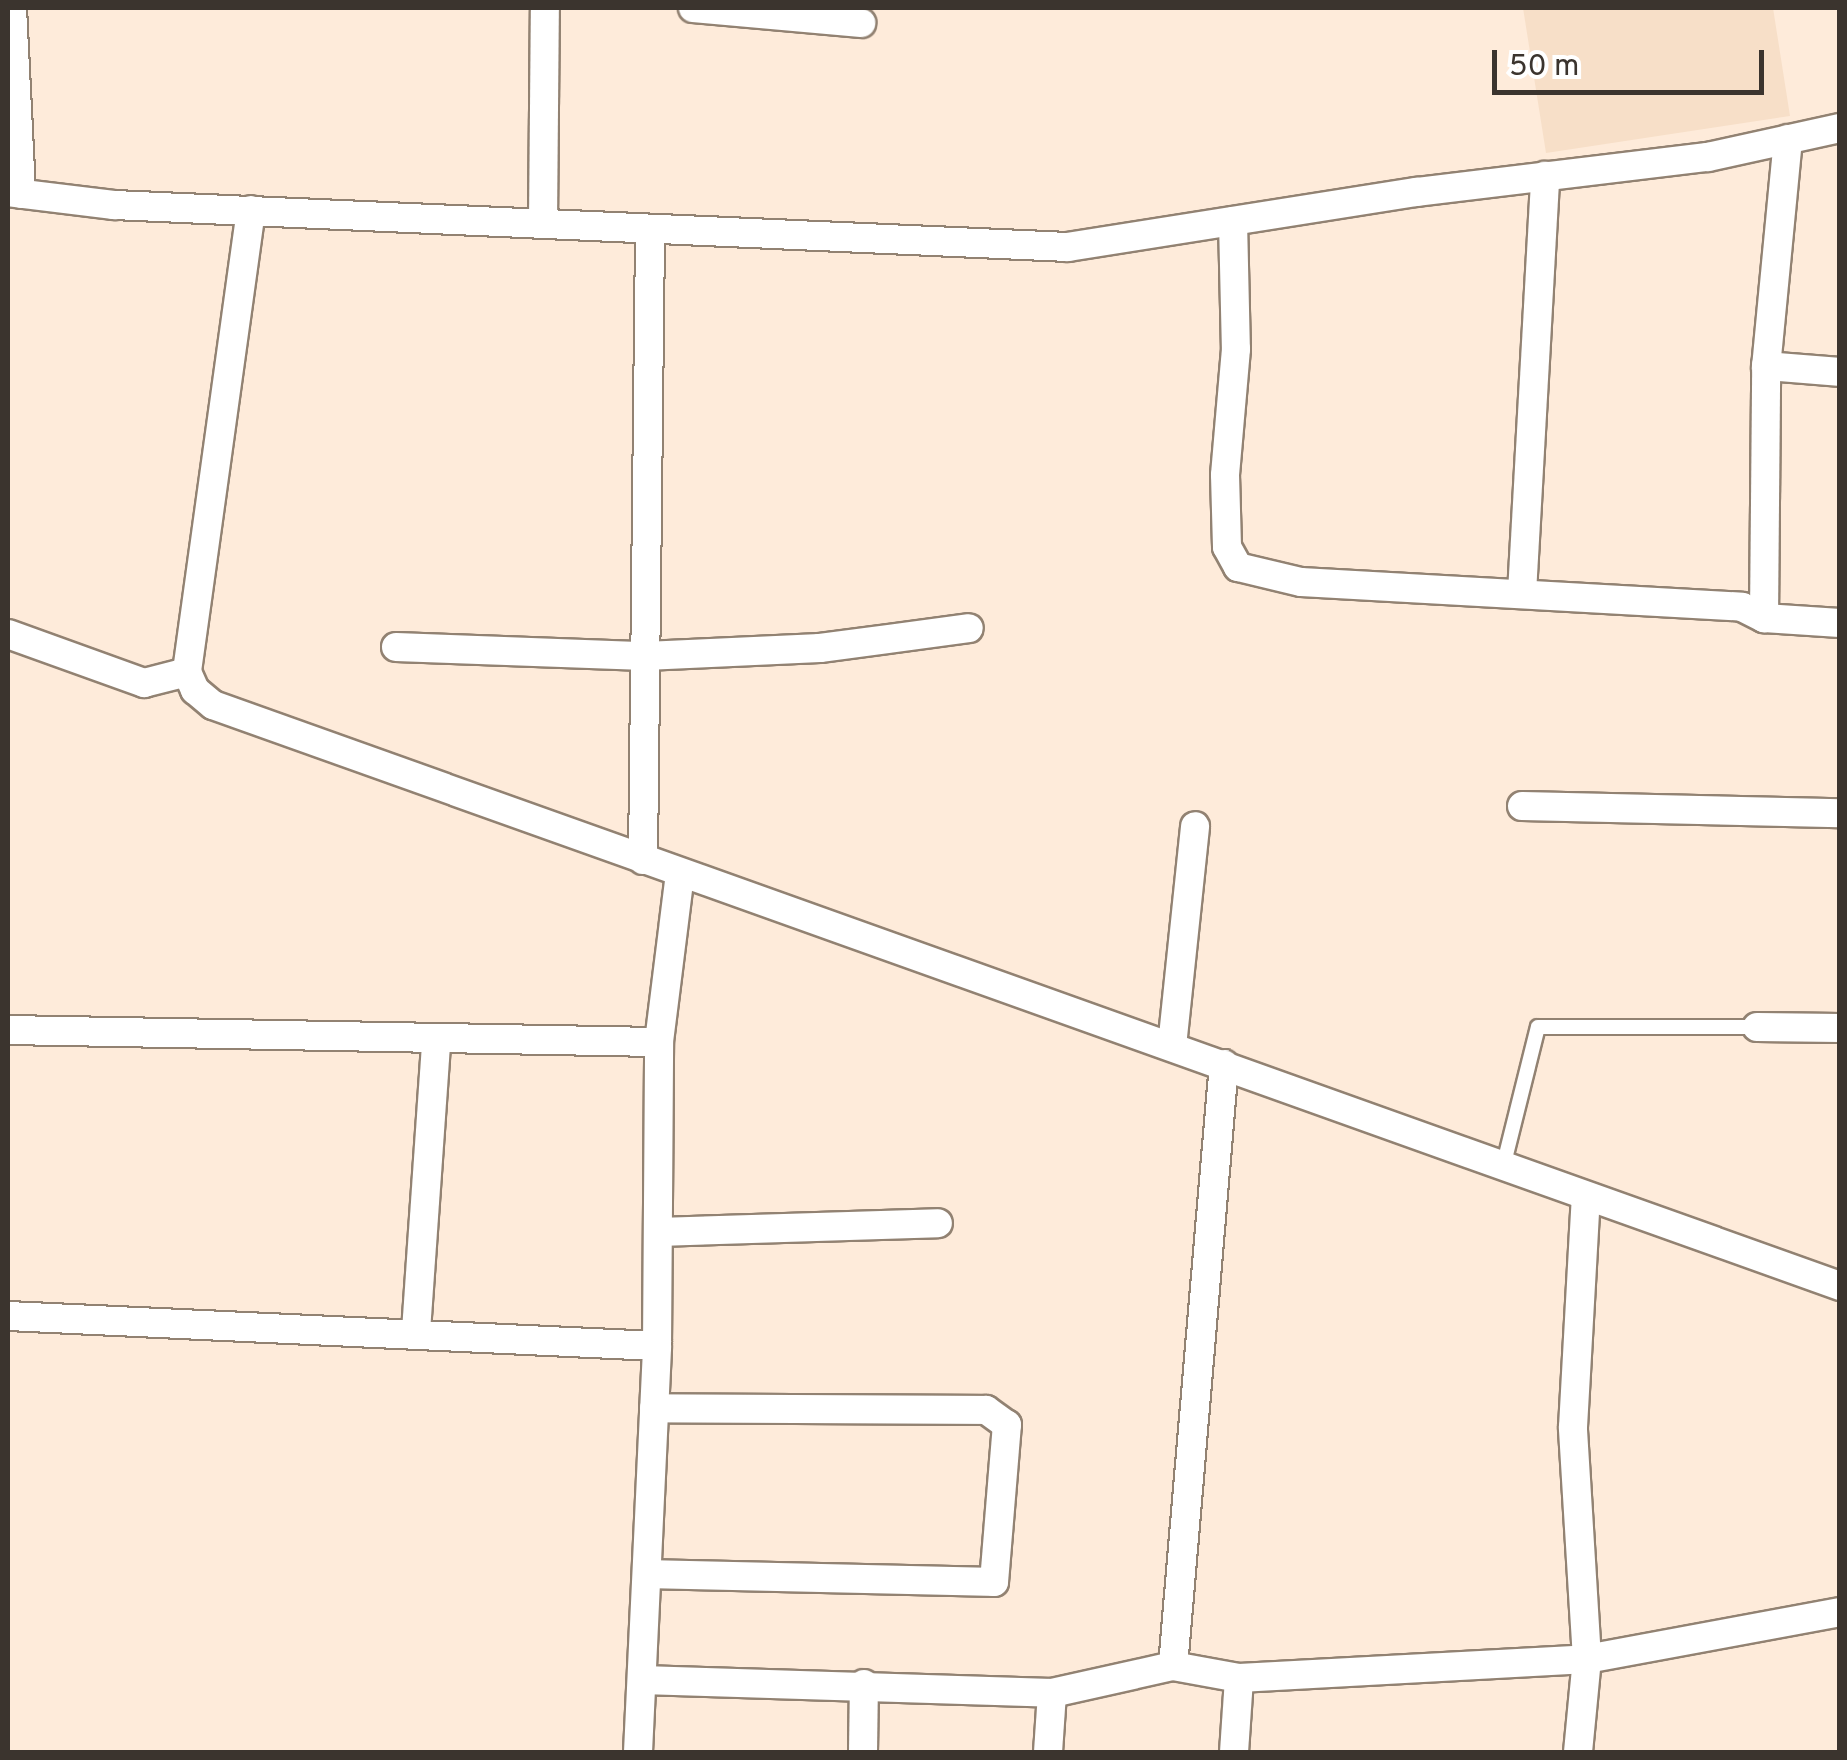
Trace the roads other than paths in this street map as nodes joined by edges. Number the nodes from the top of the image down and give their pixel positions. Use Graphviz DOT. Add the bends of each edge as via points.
graph roads {
  1 [pos="12,8"];
  2 [pos="545,8"];
  3 [pos="693,8"];
  4 [pos="860,23"];
  5 [pos="1840,128"];
  6 [pos="1788,140"];
  7 [pos="1544,176"];
  8 [pos="14,193"];
  9 [pos="251,210"];
  10 [pos="1234,221"];
  11 [pos="543,223"];
  12 [pos="650,229"];
  13 [pos="1766,366"];
  14 [pos="1840,372"];
  15 [pos="1522,593"];
  16 [pos="1764,618"];
  17 [pos="1840,623"];
  18 [pos="969,628"];
  19 [pos="8,634"];
  20 [pos="396,647"];
  21 [pos="645,656"];
  22 [pos="188,672"];
  23 [pos="1522,806"];
  24 [pos="1840,813"];
  25 [pos="1195,826"];
  26 [pos="642,860"];
  27 [pos="680,873"];
  28 [pos="1757,1027"];
  29 [pos="1840,1028"];
  30 [pos="8,1030"];
  31 [pos="436,1042"];
  32 [pos="659,1042"];
  33 [pos="1172,1046"];
  34 [pos="1224,1064"];
  35 [pos="1503,1166"];
  36 [pos="1586,1197"];
  37 [pos="938,1222"];
  38 [pos="658,1232"];
  39 [pos="1840,1286"];
  40 [pos="8,1316"];
  41 [pos="416,1330"];
  42 [pos="658,1346"];
  43 [pos="654,1408"];
  44 [pos="648,1574"];
  45 [pos="1840,1612"];
  46 [pos="1587,1658"];
  47 [pos="1173,1666"];
  48 [pos="1239,1678"];
  49 [pos="642,1680"];
  50 [pos="864,1684"];
  51 [pos="1052,1693"];
  52 [pos="638,1752"];
  53 [pos="864,1752"];
  54 [pos="1048,1752"];
  55 [pos="1234,1752"];
  56 [pos="1578,1752"];
  1 -- 8 [label="street"];
  2 -- 11 [label="street"];
  3 -- 4 [label="street"];
  5 -- 6 [label="street"];
  6 -- 7 [label="street" via="1708,157"];
  6 -- 13 [label="street"];
  7 -- 10 [label="street"];
  7 -- 15 [label="street"];
  8 -- 9 [label="street"];
  9 -- 11 [label="street"];
  9 -- 22 [label="street"];
  10 -- 12 [label="street" via="1068,247 1015,248"];
  10 -- 15 [label="street" via="1236,348 1225,475 1227,546 1238,567 1301,582"];
  11 -- 12 [label="street"];
  12 -- 21 [label="street"];
  13 -- 14 [label="street"];
  13 -- 16 [label="street"];
  15 -- 16 [label="street" via="1742,607"];
  16 -- 17 [label="street"];
  18 -- 21 [label="street" via="820,648"];
  19 -- 22 [label="street" via="144,683"];
  20 -- 21 [label="street"];
  21 -- 26 [label="street"];
  22 -- 26 [label="street" via="212,705"];
  23 -- 24 [label="street"];
  25 -- 33 [label="street"];
  26 -- 27 [label="street"];
  27 -- 32 [label="street"];
  27 -- 33 [label="street"];
  28 -- 29 [label="street"];
  28 -- 35 [label="lane" via="1538,1027"];
  30 -- 31 [label="street"];
  31 -- 32 [label="street"];
  31 -- 41 [label="street"];
  32 -- 38 [label="street"];
  33 -- 34 [label="street"];
  34 -- 35 [label="street"];
  34 -- 47 [label="street"];
  35 -- 36 [label="street"];
  36 -- 39 [label="street"];
  36 -- 46 [label="street" via="1572,1428"];
  37 -- 38 [label="street"];
  38 -- 42 [label="street"];
  40 -- 41 [label="street"];
  41 -- 42 [label="street"];
  42 -- 43 [label="street"];
  43 -- 44 [label="street"];
  43 -- 44 [label="street" via="986,1410 1007,1425 994,1582"];
  44 -- 49 [label="street"];
  45 -- 46 [label="street"];
  46 -- 48 [label="street"];
  46 -- 56 [label="street"];
  47 -- 48 [label="street"];
  47 -- 51 [label="street"];
  48 -- 55 [label="street"];
  49 -- 50 [label="street"];
  49 -- 52 [label="street"];
  50 -- 51 [label="street"];
  50 -- 53 [label="street"];
  51 -- 54 [label="street"];
}
